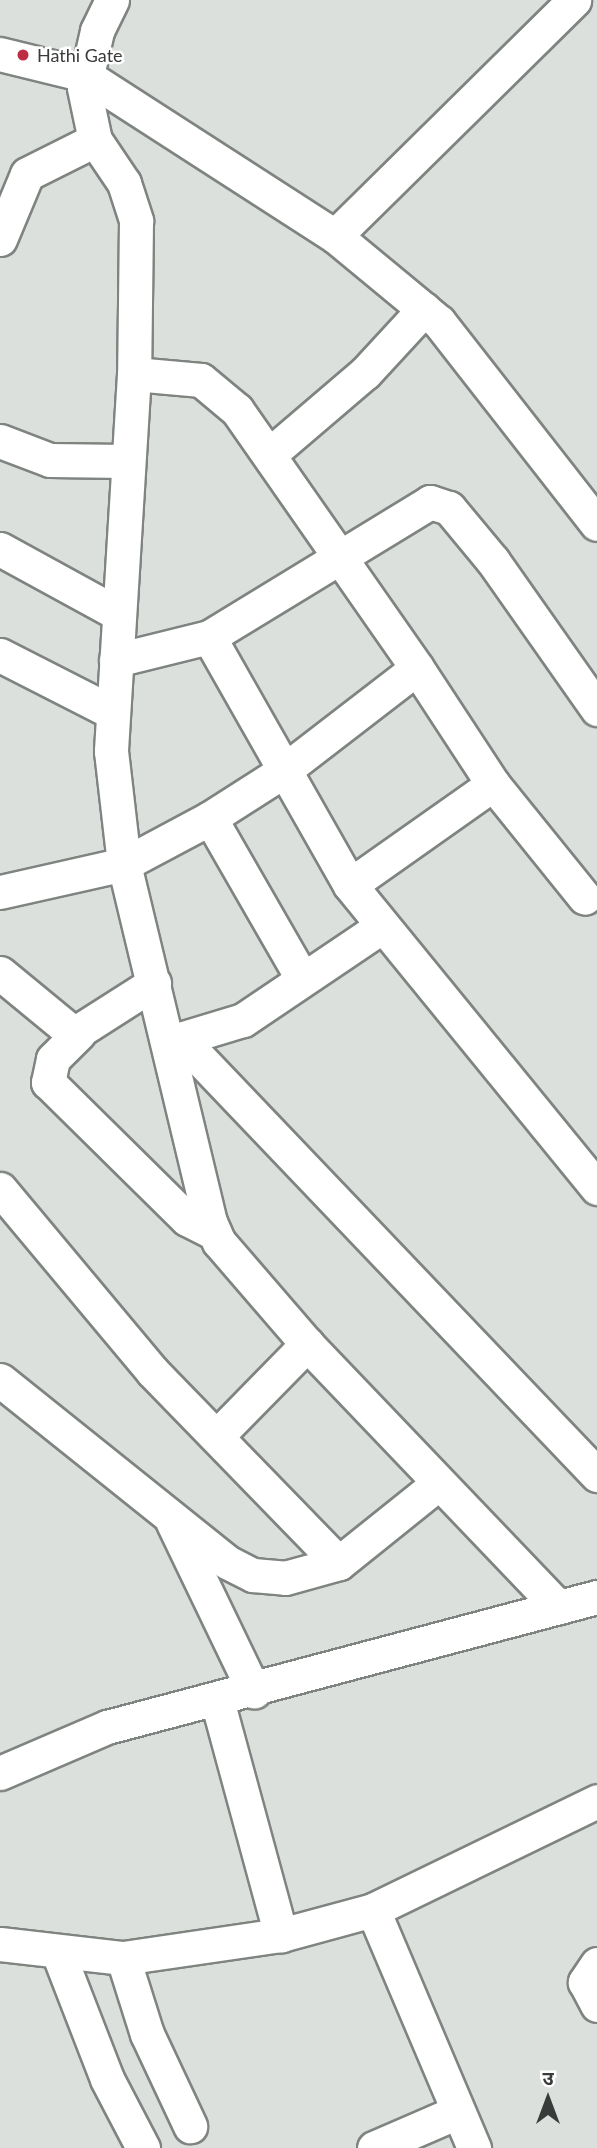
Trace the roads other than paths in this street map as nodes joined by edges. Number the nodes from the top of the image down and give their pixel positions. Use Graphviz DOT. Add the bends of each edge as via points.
graph roads {
  1 [pos="112,0"];
  2 [pos="574,0"];
  3 [pos="0,54"];
  4 [pos="85,75"];
  5 [pos="96,140"];
  6 [pos="335,236"];
  7 [pos="0,239"];
  8 [pos="424,309"];
  9 [pos="134,374"];
  10 [pos="0,441"];
  11 [pos="270,454"];
  12 [pos="125,461"];
  13 [pos="597,524"];
  14 [pos="0,549"];
  15 [pos="338,553"];
  16 [pos="117,613"];
  17 [pos="209,637"];
  18 [pos="0,655"];
  19 [pos="116,660"];
  20 [pos="417,668"];
  21 [pos="597,709"];
  22 [pos="112,712"];
  23 [pos="282,772"];
  24 [pos="493,784"];
  25 [pos="210,818"];
  26 [pos="124,864"];
  27 [pos="351,885"];
  28 [pos="0,892"];
  29 [pos="585,898"];
  30 [pos="382,927"];
  31 [pos="0,973"];
  32 [pos="302,978"];
  33 [pos="153,983"];
  34 [pos="79,1033"];
  35 [pos="176,1041"];
  36 [pos="597,1188"];
  37 [pos="0,1189"];
  38 [pos="215,1233"];
  39 [pos="307,1344"];
  40 [pos="0,1380"];
  41 [pos="217,1436"];
  42 [pos="597,1475"];
  43 [pos="439,1483"];
  44 [pos="169,1514"];
  45 [pos="339,1563"];
  46 [pos="597,1597"];
  47 [pos="558,1606"];
  48 [pos="254,1691"];
  49 [pos="217,1700"];
  50 [pos="0,1773"];
  51 [pos="597,1801"];
  52 [pos="373,1910"];
  53 [pos="281,1936"];
  54 [pos="0,1944"];
  55 [pos="59,1955"];
  56 [pos="122,1958"];
  57 [pos="597,1964"];
  58 [pos="597,2005"];
  59 [pos="457,2112"];
  60 [pos="190,2126"];
  61 [pos="143,2148"];
  62 [pos="374,2148"];
  63 [pos="474,2148"];
  1 -- 4 [label="street"];
  2 -- 6 [label="street"];
  3 -- 4 [label="street"];
  4 -- 5 [label="street"];
  4 -- 6 [label="street"];
  5 -- 7 [label="street" via="27,174"];
  5 -- 9 [label="street" via="124,183 136,221"];
  6 -- 8 [label="street"];
  8 -- 11 [label="street" via="365,373"];
  8 -- 13 [label="street" via="461,346"];
  9 -- 11 [label="street" via="176,376 213,387"];
  9 -- 12 [label="street"];
  10 -- 12 [label="street" via="50,460"];
  11 -- 15 [label="street"];
  12 -- 16 [label="street"];
  14 -- 16 [label="street"];
  15 -- 17 [label="street"];
  15 -- 20 [label="street"];
  15 -- 21 [label="street" via="420,504 449,508"];
  16 -- 19 [label="street"];
  17 -- 19 [label="street"];
  17 -- 23 [label="street"];
  18 -- 22 [label="street"];
  19 -- 22 [label="street"];
  20 -- 23 [label="street"];
  20 -- 24 [label="street"];
  22 -- 26 [label="street"];
  23 -- 25 [label="street"];
  23 -- 27 [label="street"];
  24 -- 27 [label="street"];
  24 -- 29 [label="street"];
  25 -- 26 [label="street"];
  25 -- 32 [label="street"];
  26 -- 28 [label="street"];
  26 -- 33 [label="street"];
  27 -- 30 [label="street"];
  30 -- 32 [label="street"];
  30 -- 36 [label="street"];
  31 -- 34 [label="street" via="61,1028"];
  32 -- 35 [label="street" via="243,1020"];
  33 -- 34 [label="street"];
  33 -- 35 [label="street"];
  34 -- 38 [label="street" via="53,1059 48,1082 187,1219"];
  35 -- 38 [label="street"];
  35 -- 42 [label="street"];
  37 -- 41 [label="street" via="134,1350"];
  38 -- 39 [label="street"];
  39 -- 41 [label="street"];
  39 -- 43 [label="street"];
  40 -- 44 [label="street"];
  41 -- 45 [label="street"];
  43 -- 45 [label="street"];
  43 -- 47 [label="street"];
  44 -- 45 [label="street" via="253,1574 285,1578"];
  44 -- 48 [label="street"];
  46 -- 47 [label="street"];
  47 -- 48 [label="street"];
  48 -- 49 [label="street"];
  49 -- 50 [label="street" via="107,1727"];
  49 -- 53 [label="street"];
  51 -- 52 [label="street"];
  52 -- 53 [label="street"];
  52 -- 59 [label="street"];
  53 -- 56 [label="street"];
  54 -- 55 [label="street"];
  55 -- 56 [label="street"];
  55 -- 61 [label="street" via="107,2079"];
  56 -- 60 [label="street" via="147,2034"];
  57 -- 58 [label="street" via="585,1982"];
  59 -- 62 [label="street"];
  59 -- 63 [label="street"];
}
